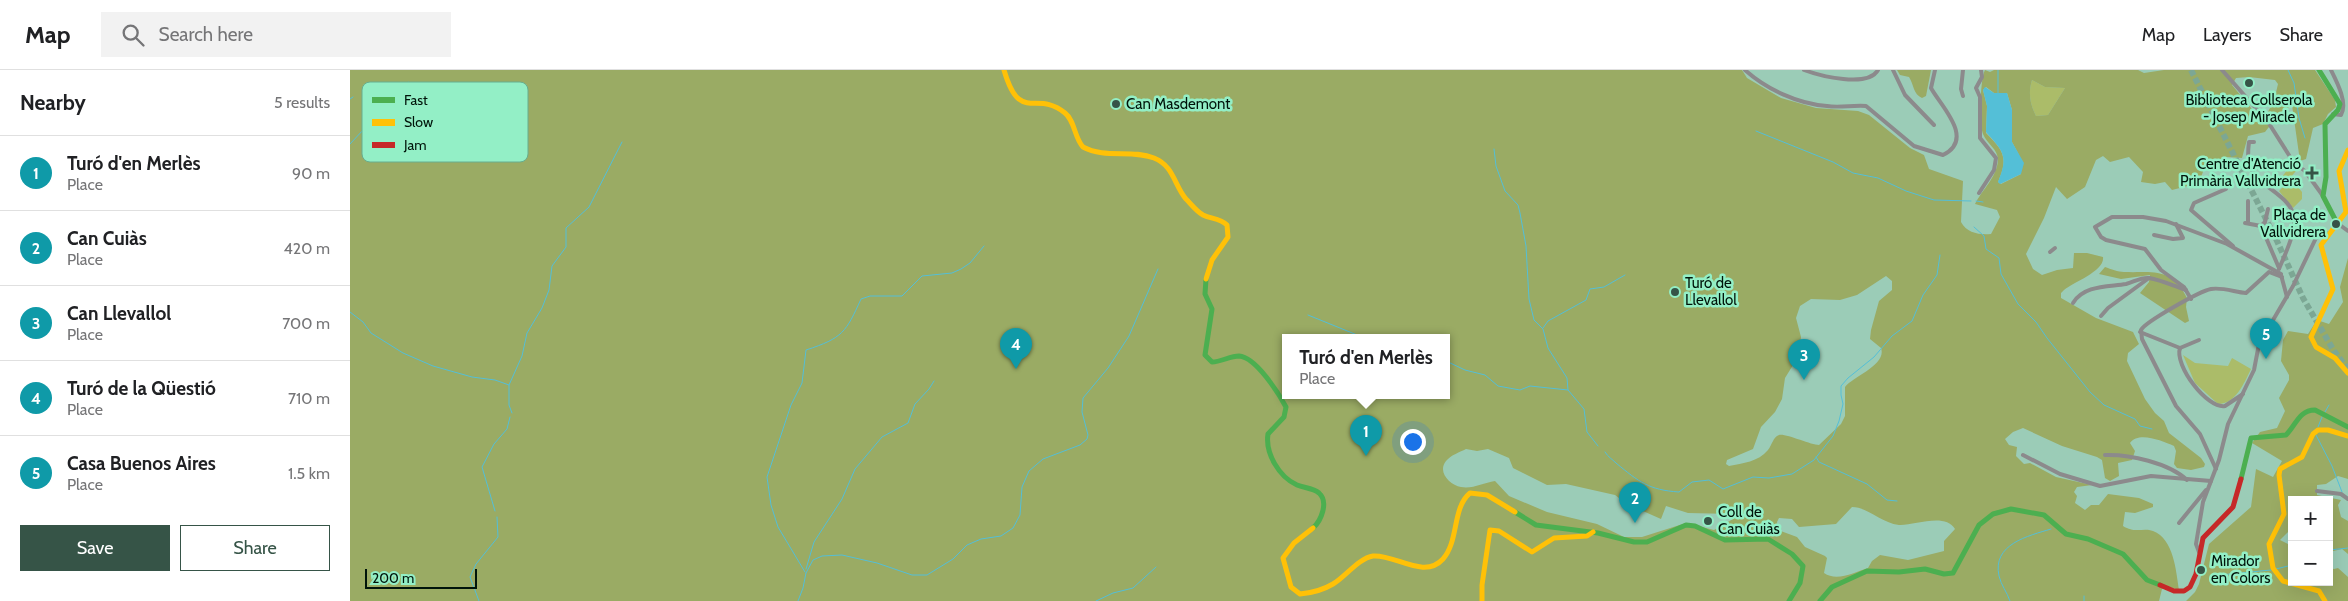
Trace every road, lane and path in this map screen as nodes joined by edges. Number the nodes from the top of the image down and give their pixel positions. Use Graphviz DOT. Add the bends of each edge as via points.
graph roads {
  1 [pos="1004,70"];
  2 [pos="1745,70"];
  3 [pos="1804,70"];
  4 [pos="1878,70"];
  5 [pos="1893,70"];
  6 [pos="1935,70"];
  7 [pos="1963,70"];
  8 [pos="1981,70"];
  9 [pos="2222,70"];
  10 [pos="2319,70"];
  11 [pos="2331,70"];
  12 [pos="1963,96"];
  13 [pos="2334,114"];
  14 [pos="1934,125"];
  15 [pos="2254,142"];
  16 [pos="2348,150"];
  17 [pos="2226,189"];
  18 [pos="1980,193"];
  19 [pos="2323,196"];
  20 [pos="2248,200"];
  21 [pos="2268,210"];
  22 [pos="2337,223"];
  23 [pos="2176,224"];
  24 [pos="2261,226"];
  25 [pos="2348,230"];
  26 [pos="2328,234"];
  27 [pos="2154,235"];
  28 [pos="2055,248"];
  29 [pos="2234,248"];
  30 [pos="2050,252"];
  31 [pos="2281,273"];
  32 [pos="2149,278"];
  33 [pos="2188,291"];
  34 [pos="2287,297"];
  35 [pos="2191,299"];
  36 [pos="2073,304"];
  37 [pos="2101,316"];
  38 [pos="2140,332"];
  39 [pos="2199,340"];
  40 [pos="2180,348"];
  41 [pos="2348,373"];
  42 [pos="2242,394"];
  43 [pos="2348,427"];
  44 [pos="2348,436"];
  45 [pos="2023,455"];
  46 [pos="2105,455"];
  47 [pos="2216,469"];
  48 [pos="2187,480"];
  49 [pos="2211,481"];
  50 [pos="2208,488"];
  51 [pos="2317,491"];
  52 [pos="2348,499"];
  53 [pos="2179,523"];
  54 [pos="1593,532"];
  55 [pos="2199,552"];
  56 [pos="1482,601"];
  57 [pos="1788,601"];
  58 [pos="1820,601"];
  59 [pos="2325,601"];
  1 -- 54 [label="main road" via="1007,86 1014,97 1030,105 1054,107 1065,113 1085,148 1110,153 1131,152 1163,162 1170,168 1181,194 1200,213 1220,219 1227,225 1228,237 1212,260 1204,285 1212,309 1205,355 1212,362 1238,356 1254,364 1286,407 1284,418 1267,437 1268,449 1286,477 1294,484 1315,490 1322,497 1323,513 1319,523 1284,555 1283,566 1295,592 1303,594 1324,588 1374,556 1424,567 1436,564 1448,552 1463,501 1473,492 1487,495 1536,525"];
  2 -- 6 [label="street" via="1784,95 1826,106 1866,106 1914,146 1943,155 1953,144 1956,129 1953,119 1931,88"];
  3 -- 4 [label="street" via="1823,76 1864,80"];
  5 -- 14 [label="street" via="1908,99"];
  7 -- 12 [label="street"];
  8 -- 18 [label="street" via="1982,77 1976,88 1980,97 1979,133 1996,158 1994,170"];
  9 -- 19 [label="street" via="2268,122 2294,163 2305,171"];
  10 -- 13 [label="main road" via="2340,102 2340,108"];
  11 -- 13 [label="street" via="2346,102 2345,111 2341,115"];
  13 -- 19 [label="main road" via="2325,124"];
  15 -- 31 [label="street" via="2248,142 2250,167 2294,213 2294,228"];
  16 -- 22 [label="main road" via="2339,171 2346,212"];
  17 -- 29 [label="street" via="2194,204 2191,210"];
  19 -- 22 [label="main road"];
  20 -- 24 [label="street" via="2247,223"];
  21 -- 24 [label="street"];
  22 -- 25 [label="street"];
  22 -- 26 [label="main road"];
  23 -- 27 [label="street" via="2183,238"];
  23 -- 29 [label="street"];
  23 -- 33 [label="street" via="2143,217 2112,217 2095,227 2100,237 2106,240 2145,249 2161,270"];
  24 -- 31 [label="street"];
  26 -- 34 [label="street" via="2323,231 2316,238"];
  26 -- 41 [label="main road" via="2320,248 2333,289 2312,332 2312,340"];
  28 -- 30 [label="street"];
  29 -- 31 [label="street"];
  31 -- 34 [label="street"];
  31 -- 35 [label="street" via="2268,272 2246,293 2212,289"];
  32 -- 33 [label="street"];
  32 -- 36 [label="street" via="2088,291"];
  32 -- 37 [label="street"];
  33 -- 35 [label="street"];
  34 -- 42 [label="street" via="2259,344 2254,370"];
  35 -- 38 [label="street" via="2174,305 2165,314 2146,323"];
  38 -- 40 [label="street"];
  38 -- 47 [label="street" via="2176,406 2200,434"];
  39 -- 40 [label="street"];
  40 -- 42 [label="street" via="2180,359 2193,384 2214,404 2225,406"];
  42 -- 47 [label="street" via="2228,424"];
  43 -- 55 [label="main road" via="2310,410 2301,414 2286,435 2251,438 2234,506 2205,535"];
  44 -- 59 [label="main road" via="2318,430 2302,457 2280,469 2278,481 2284,513 2268,542 2278,577 2290,585 2319,590"];
  45 -- 48 [label="street" via="2060,474 2100,486 2151,476"];
  46 -- 48 [label="street" via="2146,460"];
  47 -- 49 [label="street"];
  48 -- 49 [label="street"];
  49 -- 50 [label="street"];
  50 -- 53 [label="street"];
  50 -- 55 [label="street" via="2196,541"];
  51 -- 52 [label="street" via="2341,494"];
  54 -- 56 [label="main road" via="1587,536 1554,538 1532,552 1499,531 1490,530"];
  54 -- 57 [label="main road" via="1643,543 1686,525 1725,540 1772,540 1803,566 1800,584"];
  55 -- 58 [label="main road" via="2192,584 2184,591 2176,591 2148,580 2123,554 2088,539 2066,534 2040,514 2007,509 1993,514 1979,526 1953,573 1919,569 1867,571 1832,587"];
}
